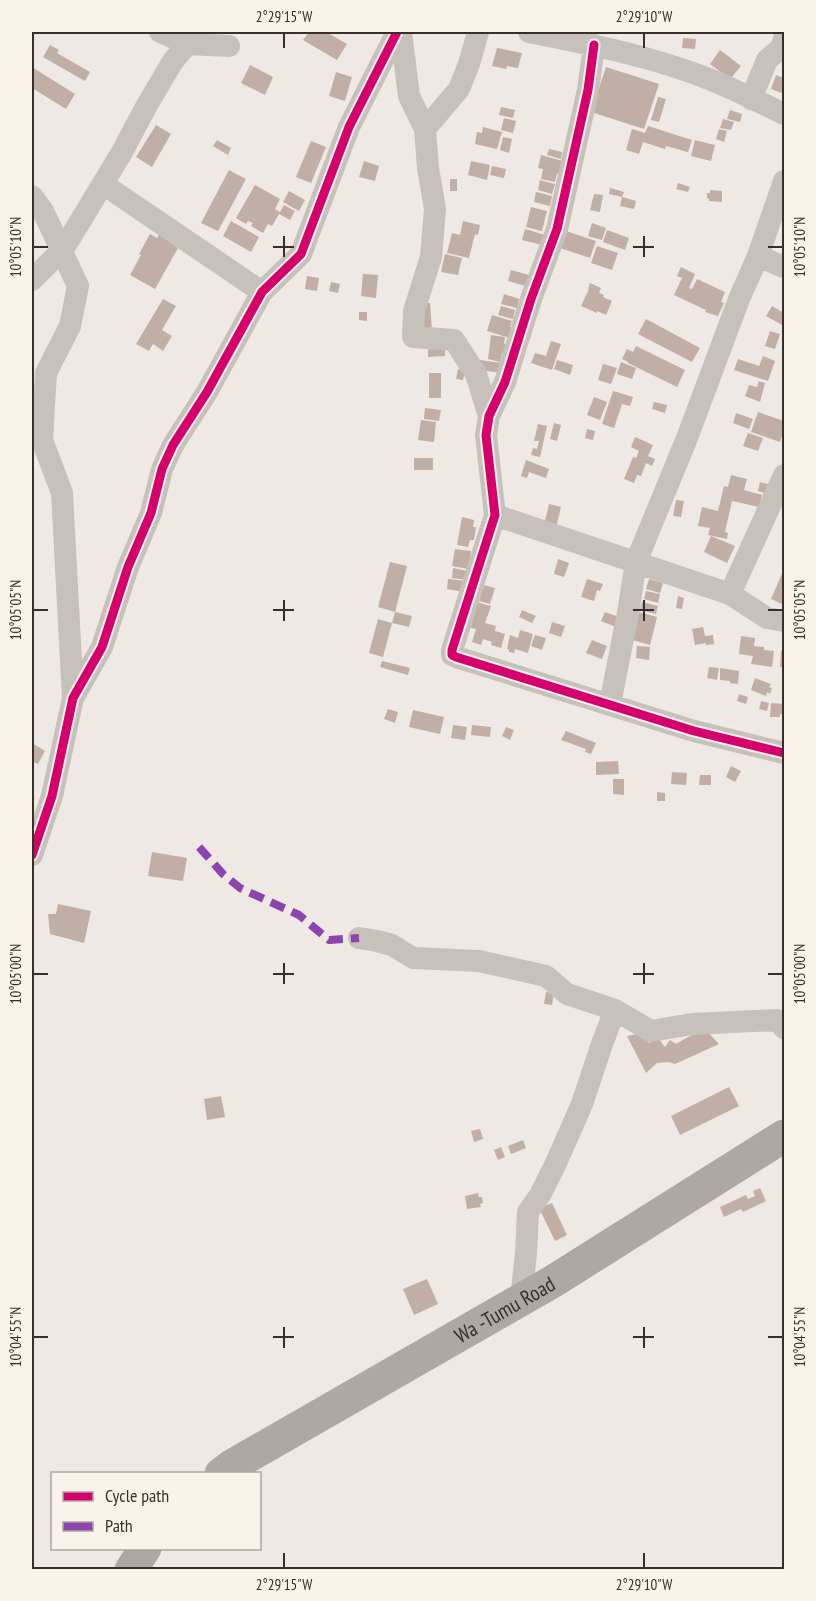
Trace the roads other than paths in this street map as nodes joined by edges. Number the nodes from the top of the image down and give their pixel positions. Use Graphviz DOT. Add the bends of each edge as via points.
graph roads {
  1 [pos="160,32"];
  2 [pos="399,32"];
  3 [pos="478,32"];
  4 [pos="529,32"];
  5 [pos="193,38"];
  6 [pos="784,39"];
  7 [pos="594,45"];
  8 [pos="229,46"];
  9 [pos="752,99"];
  10 [pos="784,114"];
  11 [pos="425,129"];
  12 [pos="784,181"];
  13 [pos="102,184"];
  14 [pos="32,196"];
  15 [pos="62,250"];
  16 [pos="758,256"];
  17 [pos="784,267"];
  18 [pos="32,280"];
  19 [pos="262,292"];
  20 [pos="489,416"];
  21 [pos="37,432"];
  22 [pos="784,475"];
  23 [pos="495,515"];
  24 [pos="636,562"];
  25 [pos="730,594"];
  26 [pos="784,621"];
  27 [pos="74,699"];
  28 [pos="610,704"];
  29 [pos="784,753"];
  30 [pos="32,855"];
  31 [pos="359,938"];
  32 [pos="615,1010"];
  33 [pos="784,1028"];
  34 [pos="784,1136"];
  35 [pos="521,1299"];
  36 [pos="222,1472"];
  37 [pos="144,1550"];
  38 [pos="130,1569"];
  1 -- 5 [label="street"];
  2 -- 11 [label="street" via="409,96"];
  2 -- 19 [label="street" via="349,127 301,255"];
  3 -- 11 [label="street" via="459,89"];
  4 -- 7 [label="street"];
  5 -- 8 [label="street"];
  5 -- 13 [label="street" via="173,61"];
  6 -- 9 [label="street" via="781,48 767,60"];
  7 -- 9 [label="street" via="690,72"];
  7 -- 20 [label="street" via="588,90 556,229 505,382"];
  9 -- 10 [label="street"];
  11 -- 20 [label="street" via="435,209 431,257 414,311 413,337 454,340 476,374"];
  12 -- 16 [label="street"];
  13 -- 15 [label="street"];
  13 -- 19 [label="street"];
  14 -- 15 [label="street"];
  15 -- 18 [label="street"];
  15 -- 21 [label="street" via="78,286 70,326 46,373"];
  16 -- 17 [label="street"];
  16 -- 24 [label="street"];
  19 -- 27 [label="street" via="172,446 102,647"];
  20 -- 23 [label="street" via="486,435"];
  21 -- 27 [label="street" via="62,493"];
  22 -- 25 [label="street"];
  23 -- 24 [label="street"];
  23 -- 28 [label="street" via="452,655"];
  24 -- 25 [label="street"];
  24 -- 28 [label="street"];
  25 -- 26 [label="street" via="766,618"];
  27 -- 30 [label="street" via="52,796"];
  28 -- 29 [label="street" via="694,731"];
  31 -- 32 [label="street" via="392,945 413,958 479,961 546,976 567,994"];
  32 -- 33 [label="street" via="651,1031 692,1024 777,1020"];
  32 -- 35 [label="street" via="561,1154 528,1212"];
  34 -- 35 [label="highway, Wa -Tumu Road"];
  35 -- 36 [label="highway, Wa -Tumu Road"];
  37 -- 38 [label="highway"];
}
